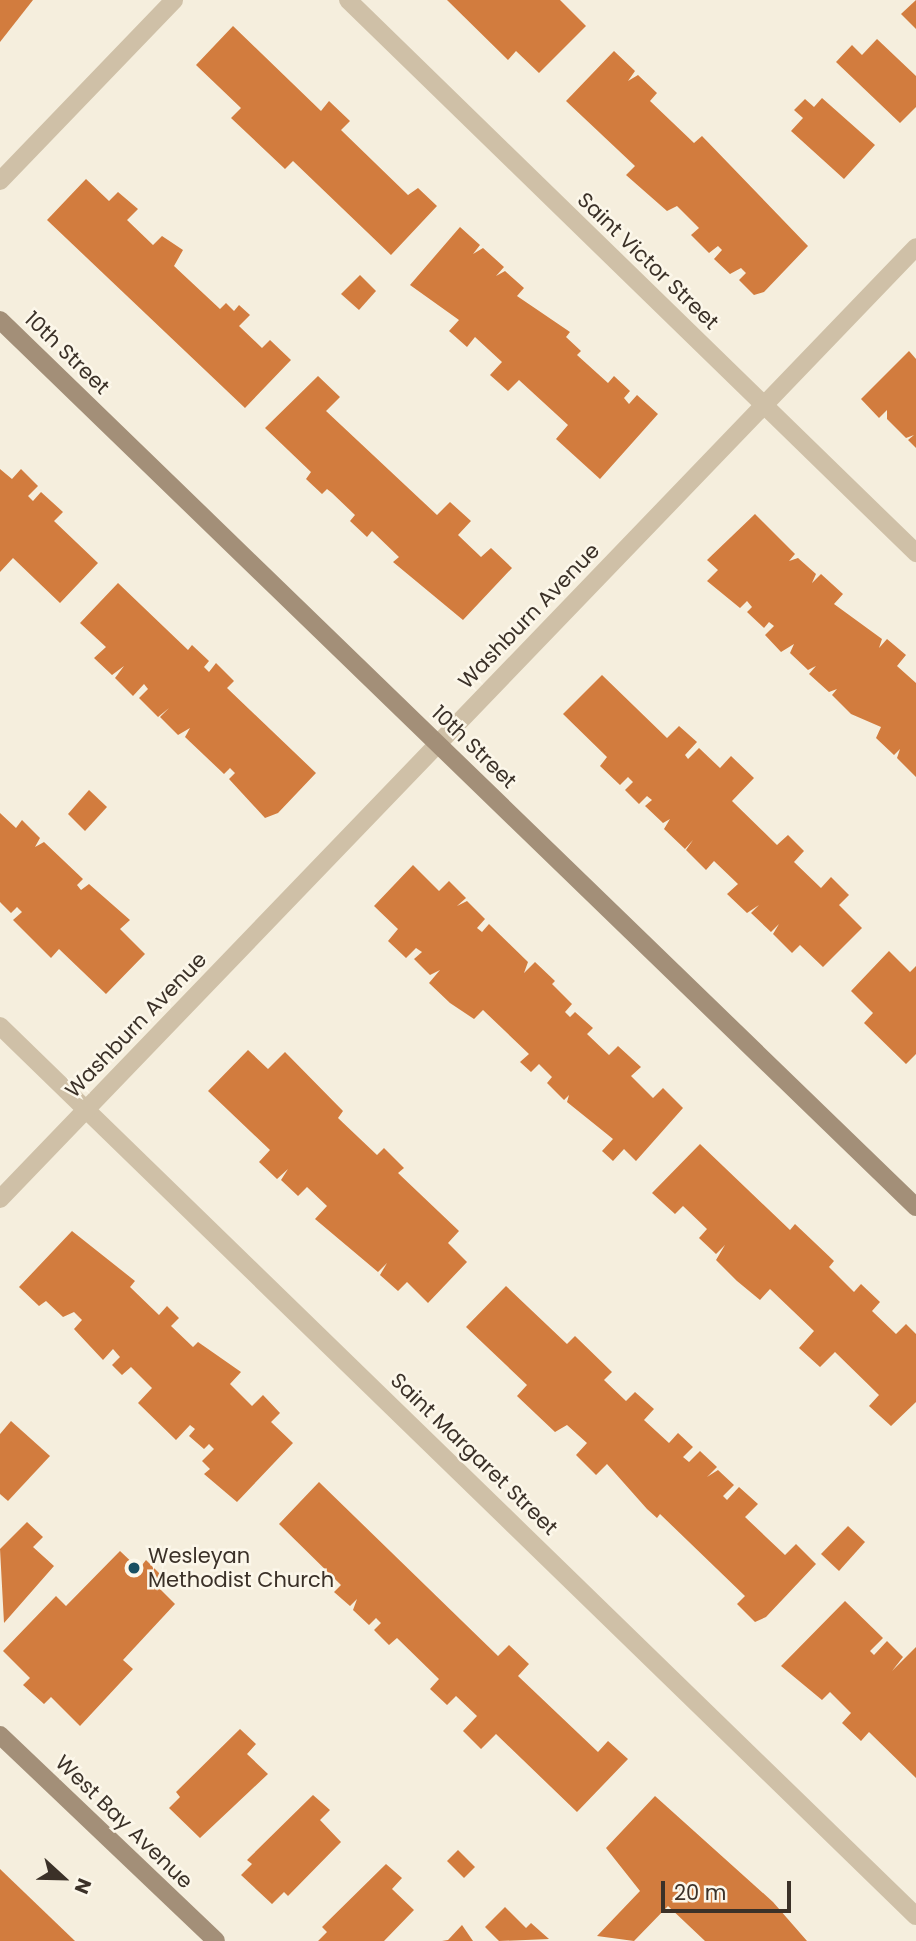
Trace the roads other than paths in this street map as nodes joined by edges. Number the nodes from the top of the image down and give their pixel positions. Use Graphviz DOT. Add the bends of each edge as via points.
graph roads {
  1 [pos="174,0"];
  2 [pos="348,0"];
  3 [pos="0,181"];
  4 [pos="916,247"];
  5 [pos="0,320"];
  6 [pos="763,405"];
  7 [pos="916,553"];
  8 [pos="438,744"];
  9 [pos="0,1026"];
  10 [pos="86,1110"];
  11 [pos="0,1199"];
  12 [pos="916,1207"];
  13 [pos="0,1735"];
  14 [pos="916,1916"];
  15 [pos="216,1941"];
  1 -- 3 [label="street"];
  2 -- 6 [label="street, Saint Victor Street"];
  4 -- 6 [label="street, Washburn Avenue"];
  5 -- 8 [label="street, 10th Street"];
  6 -- 7 [label="street, Saint Victor Street"];
  6 -- 8 [label="street, Washburn Avenue"];
  8 -- 10 [label="street, Washburn Avenue"];
  8 -- 12 [label="street, 10th Street"];
  9 -- 10 [label="street, Saint Margaret Street"];
  10 -- 11 [label="street, Washburn Avenue"];
  10 -- 14 [label="street, Saint Margaret Street"];
  13 -- 15 [label="street, West Bay Avenue"];
}
